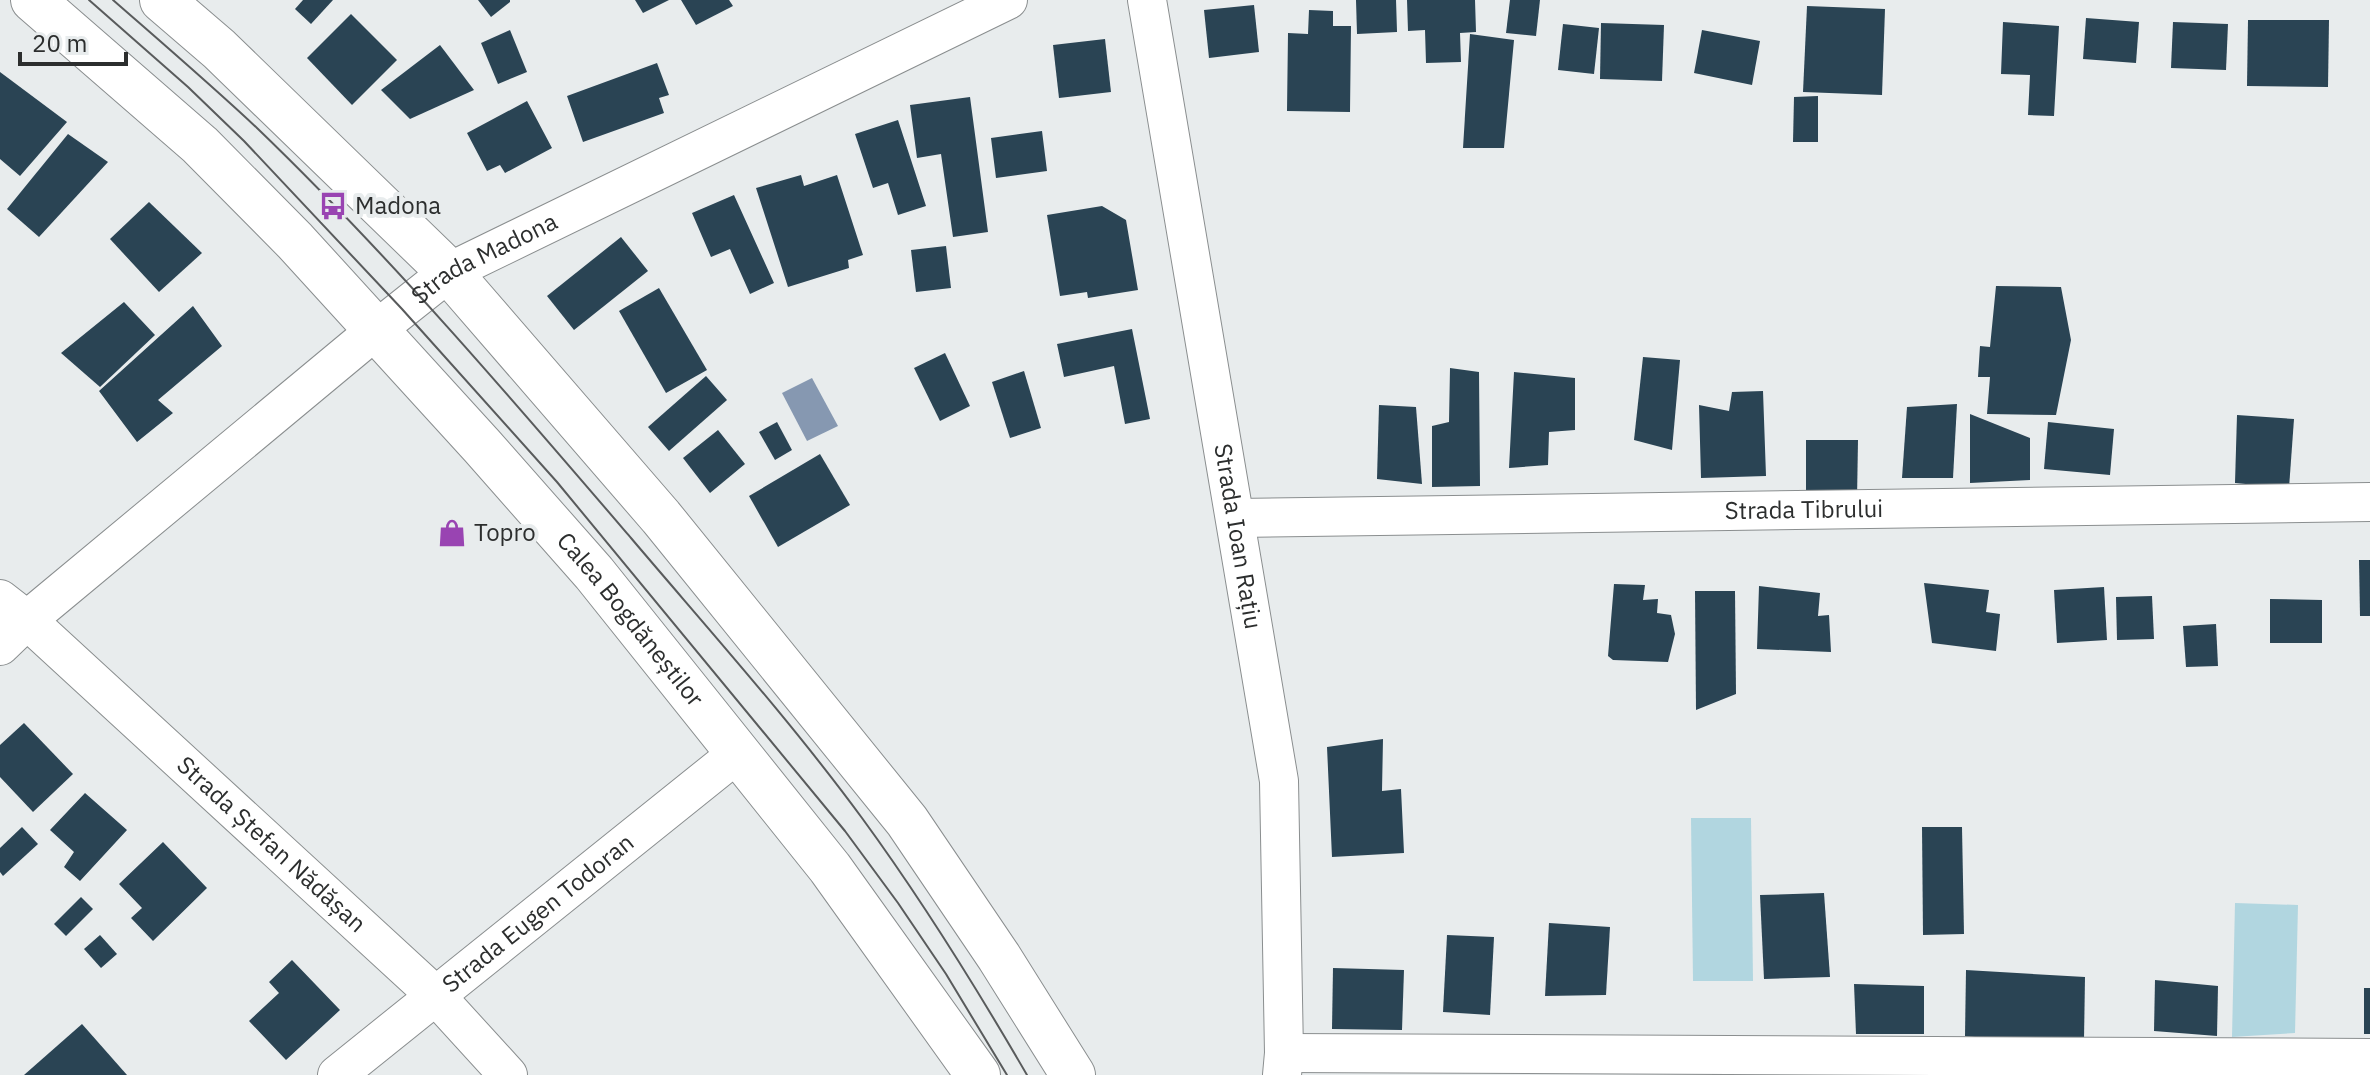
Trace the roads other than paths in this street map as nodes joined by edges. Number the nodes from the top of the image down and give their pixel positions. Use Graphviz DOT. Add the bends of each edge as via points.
graph roads {
  1 [pos="33,0"];
  2 [pos="162,0"];
  3 [pos="1008,0"];
  4 [pos="1147,0"];
  5 [pos="449,272"];
  6 [pos="376,330"];
  7 [pos="2370,502"];
  8 [pos="1236,518"];
  9 [pos="14,609"];
  10 [pos="0,646"];
  11 [pos="738,753"];
  12 [pos="435,995"];
  13 [pos="2370,1058"];
  14 [pos="1283,1064"];
  15 [pos="337,1075"];
  16 [pos="508,1075"];
  17 [pos="978,1075"];
  18 [pos="1073,1075"];
  1 -- 6 [label="main road, Calea Bogdăneștilor" via="200,145"];
  2 -- 5 [label="main road"];
  3 -- 5 [label="street, Strada Madona"];
  4 -- 8 [label="street, Strada Ioan Rațiu"];
  5 -- 6 [label="street, Strada Madona"];
  5 -- 18 [label="main road" via="661,517 907,821"];
  6 -- 9 [label="street, Strada Madona"];
  6 -- 11 [label="main road, Calea Bogdăneștilor" via="594,573"];
  7 -- 8 [label="street, Strada Tibrului"];
  8 -- 14 [label="street, Strada Ioan Rațiu" via="1279,781"];
  9 -- 10 [label="street, Strada Madona"];
  9 -- 12 [label="street, Strada Ștefan Nădășan"];
  11 -- 12 [label="street, Strada Eugen Todoran"];
  11 -- 17 [label="main road, Calea Bogdăneștilor" via="830,868"];
  12 -- 15 [label="street, Strada Eugen Todoran"];
  12 -- 16 [label="street, Strada Ștefan Nădășan"];
  13 -- 14 [label="street"];
}
